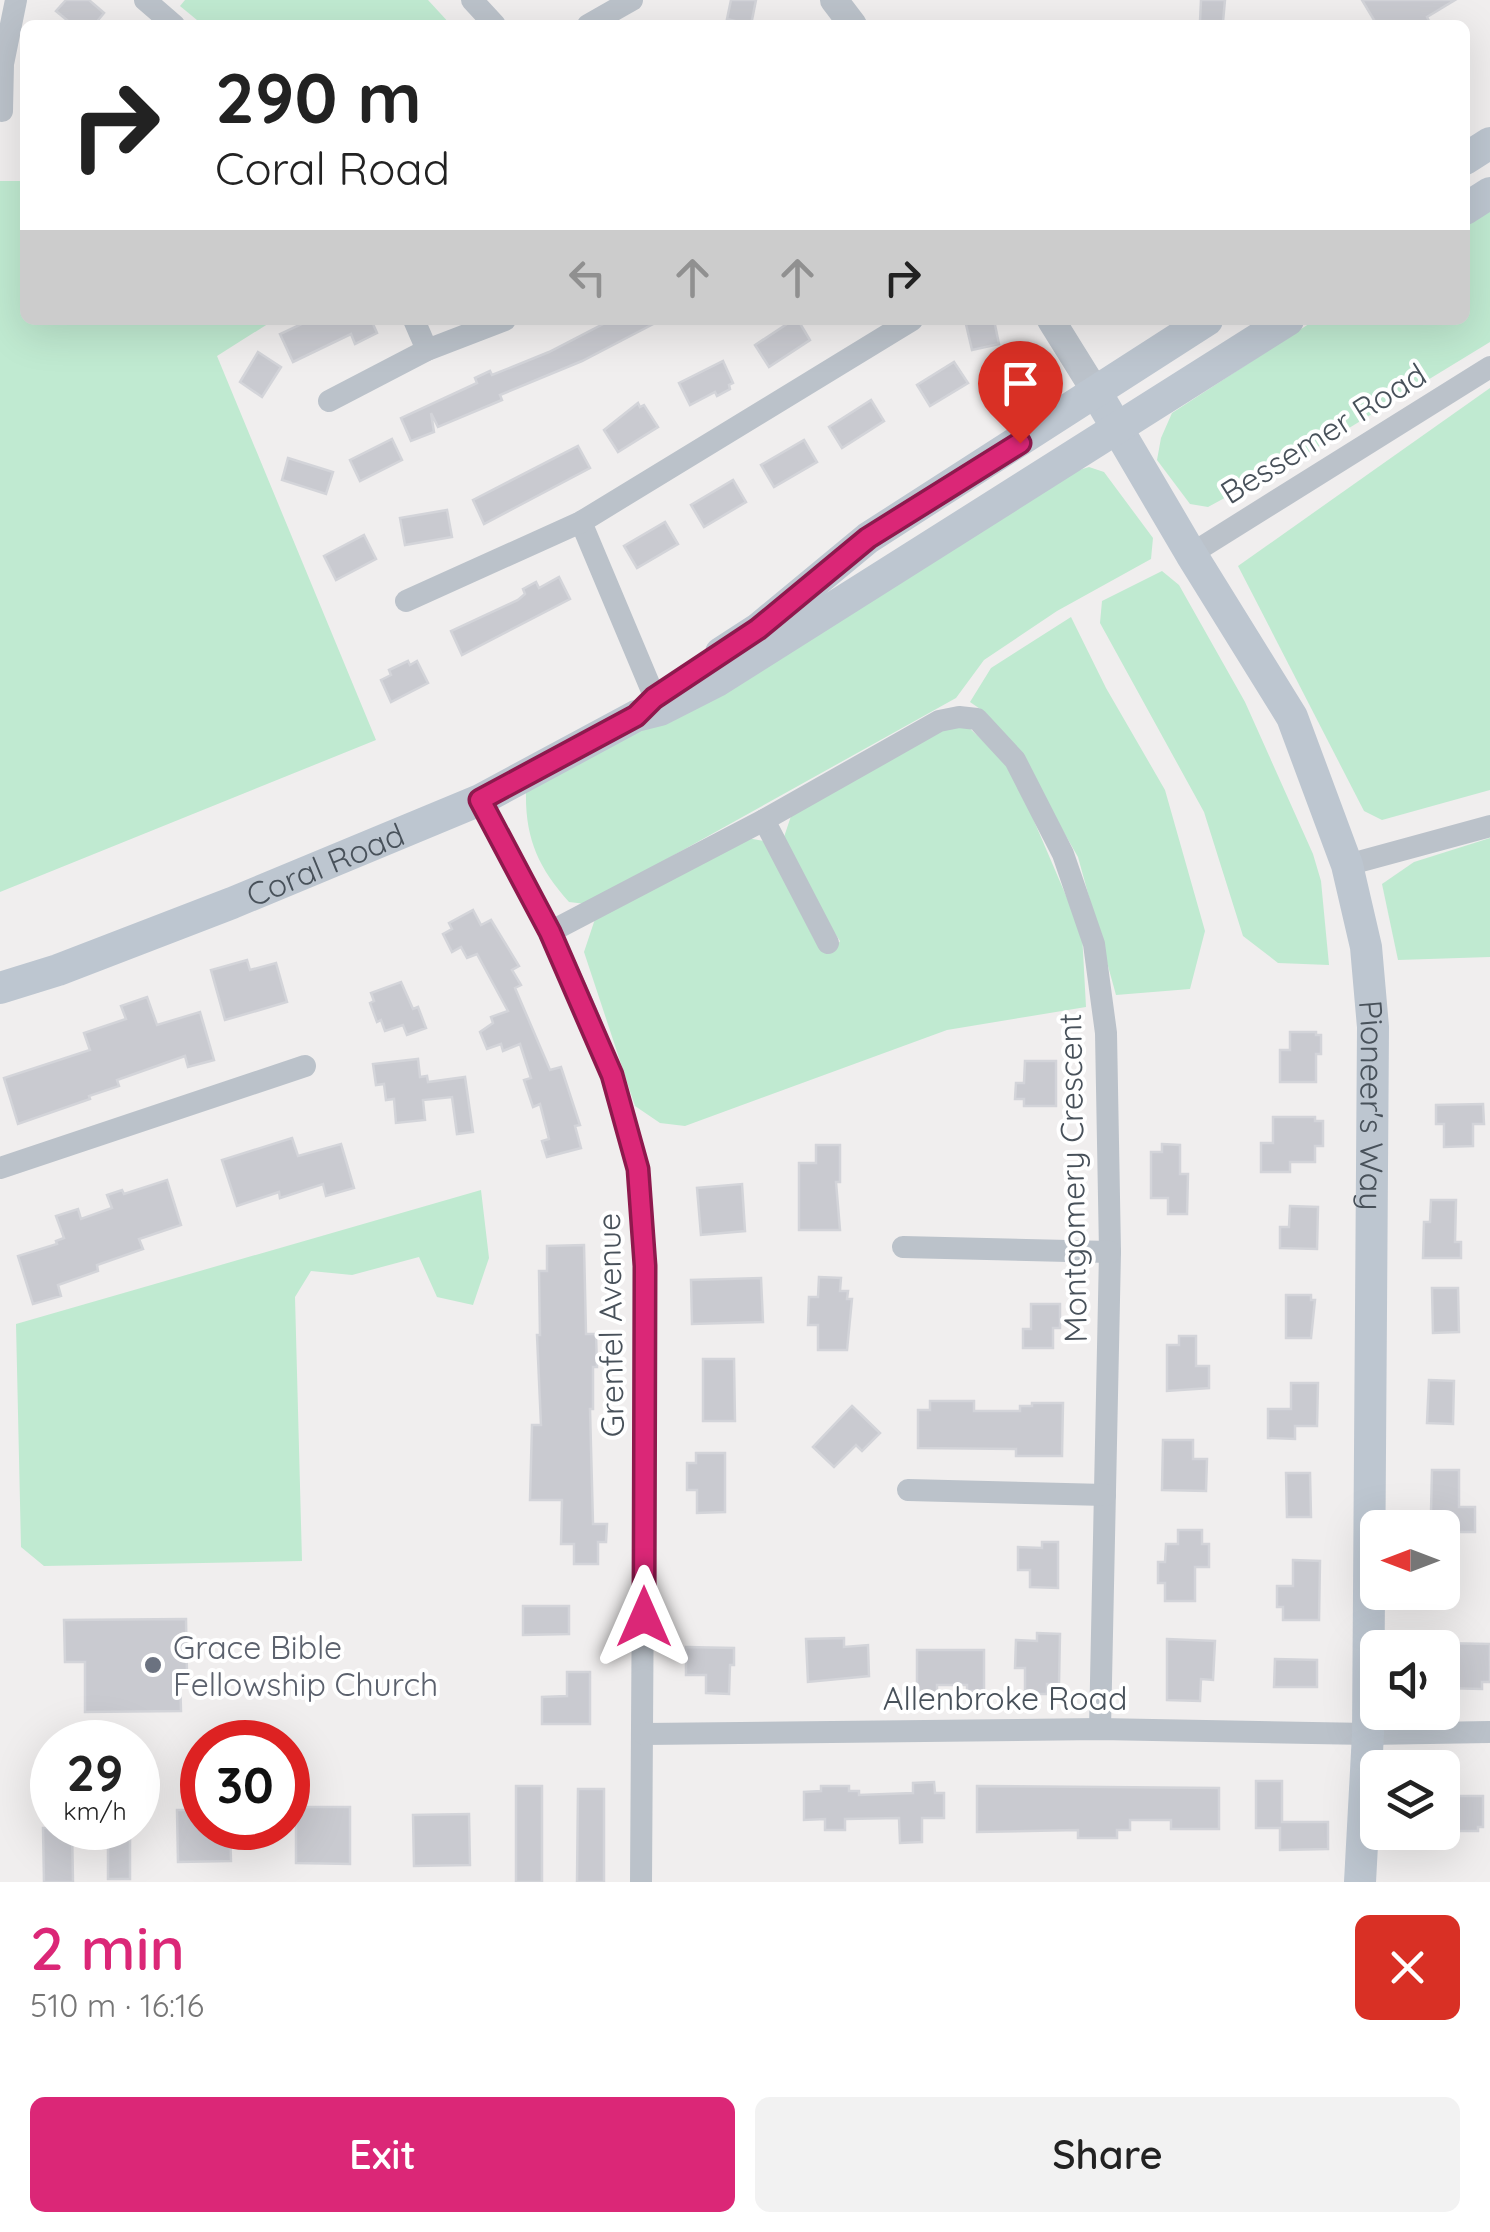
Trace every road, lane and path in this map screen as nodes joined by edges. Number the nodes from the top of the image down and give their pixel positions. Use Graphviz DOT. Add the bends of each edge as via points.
graph roads {
  1 [pos="16,0"];
  2 [pos="145,0"];
  3 [pos="472,0"];
  4 [pos="632,0"];
  5 [pos="834,0"];
  6 [pos="168,20"];
  7 [pos="490,20"];
  8 [pos="597,20"];
  9 [pos="850,20"];
  10 [pos="2,111"];
  11 [pos="416,325"];
  12 [pos="491,325"];
  13 [pos="904,325"];
  14 [pos="1053,325"];
  15 [pos="1200,325"];
  16 [pos="1280,325"];
  17 [pos="426,350"];
  18 [pos="1490,367"];
  19 [pos="1096,394"];
  20 [pos="329,402"];
  21 [pos="1117,427"];
  22 [pos="581,522"];
  23 [pos="1191,554"];
  24 [pos="406,601"];
  25 [pos="650,708"];
  26 [pos="480,800"];
  27 [pos="764,820"];
  28 [pos="1490,826"];
  29 [pos="1347,865"];
  30 [pos="550,932"];
  31 [pos="828,944"];
  32 [pos="0,988"];
  33 [pos="306,1066"];
  34 [pos="0,1168"];
  35 [pos="903,1247"];
  36 [pos="1110,1252"];
  37 [pos="908,1490"];
  38 [pos="1106,1495"];
  39 [pos="1100,1728"];
  40 [pos="1490,1732"];
  41 [pos="644,1734"];
  42 [pos="1368,1734"];
  43 [pos="640,1882"];
  44 [pos="1360,1882"];
  1 -- 10 [label="street" via="2,64"];
  2 -- 6 [label="street"];
  3 -- 7 [label="street"];
  4 -- 8 [label="street"];
  5 -- 9 [label="street"];
  11 -- 17 [label="street"];
  12 -- 17 [label="street"];
  13 -- 22 [label="street"];
  14 -- 19 [label="street"];
  15 -- 19 [label="main road, Coral Road"];
  16 -- 21 [label="main road, Coral Road"];
  17 -- 20 [label="street"];
  18 -- 23 [label="street, Bessemer Road"];
  19 -- 21 [label="main road, Pioneer's Way"];
  19 -- 25 [label="main road, Coral Road" via="868,538"];
  21 -- 23 [label="main road, Pioneer's Way"];
  21 -- 25 [label="main road, Coral Road" via="733,671"];
  22 -- 24 [label="street"];
  22 -- 25 [label="street"];
  23 -- 29 [label="main road, Pioneer's Way" via="1292,718"];
  25 -- 26 [label="main road, Coral Road"];
  26 -- 30 [label="street, Grenfel Avenue"];
  26 -- 32 [label="main road, Coral Road" via="232,903"];
  27 -- 30 [label="street, Montgomery Crescent"];
  27 -- 31 [label="street"];
  27 -- 36 [label="street, Montgomery Crescent" via="958,716 976,719 1015,760 1063,854 1094,944 1106,1033"];
  28 -- 29 [label="street"];
  29 -- 42 [label="main road, Pioneer's Way" via="1366,947 1373,1028"];
  30 -- 41 [label="street, Grenfel Avenue" via="612,1075 638,1169 645,1266"];
  33 -- 34 [label="street"];
  35 -- 36 [label="street"];
  36 -- 38 [label="street, Montgomery Crescent"];
  37 -- 38 [label="street"];
  38 -- 39 [label="street, Montgomery Crescent"];
  39 -- 41 [label="street, Allenbroke Road"];
  39 -- 42 [label="street, Allenbroke Road"];
  40 -- 42 [label="street, Allenbroke Road"];
  41 -- 43 [label="street, Grenfel Avenue"];
  42 -- 44 [label="main road, Pioneer's Way"];
}
